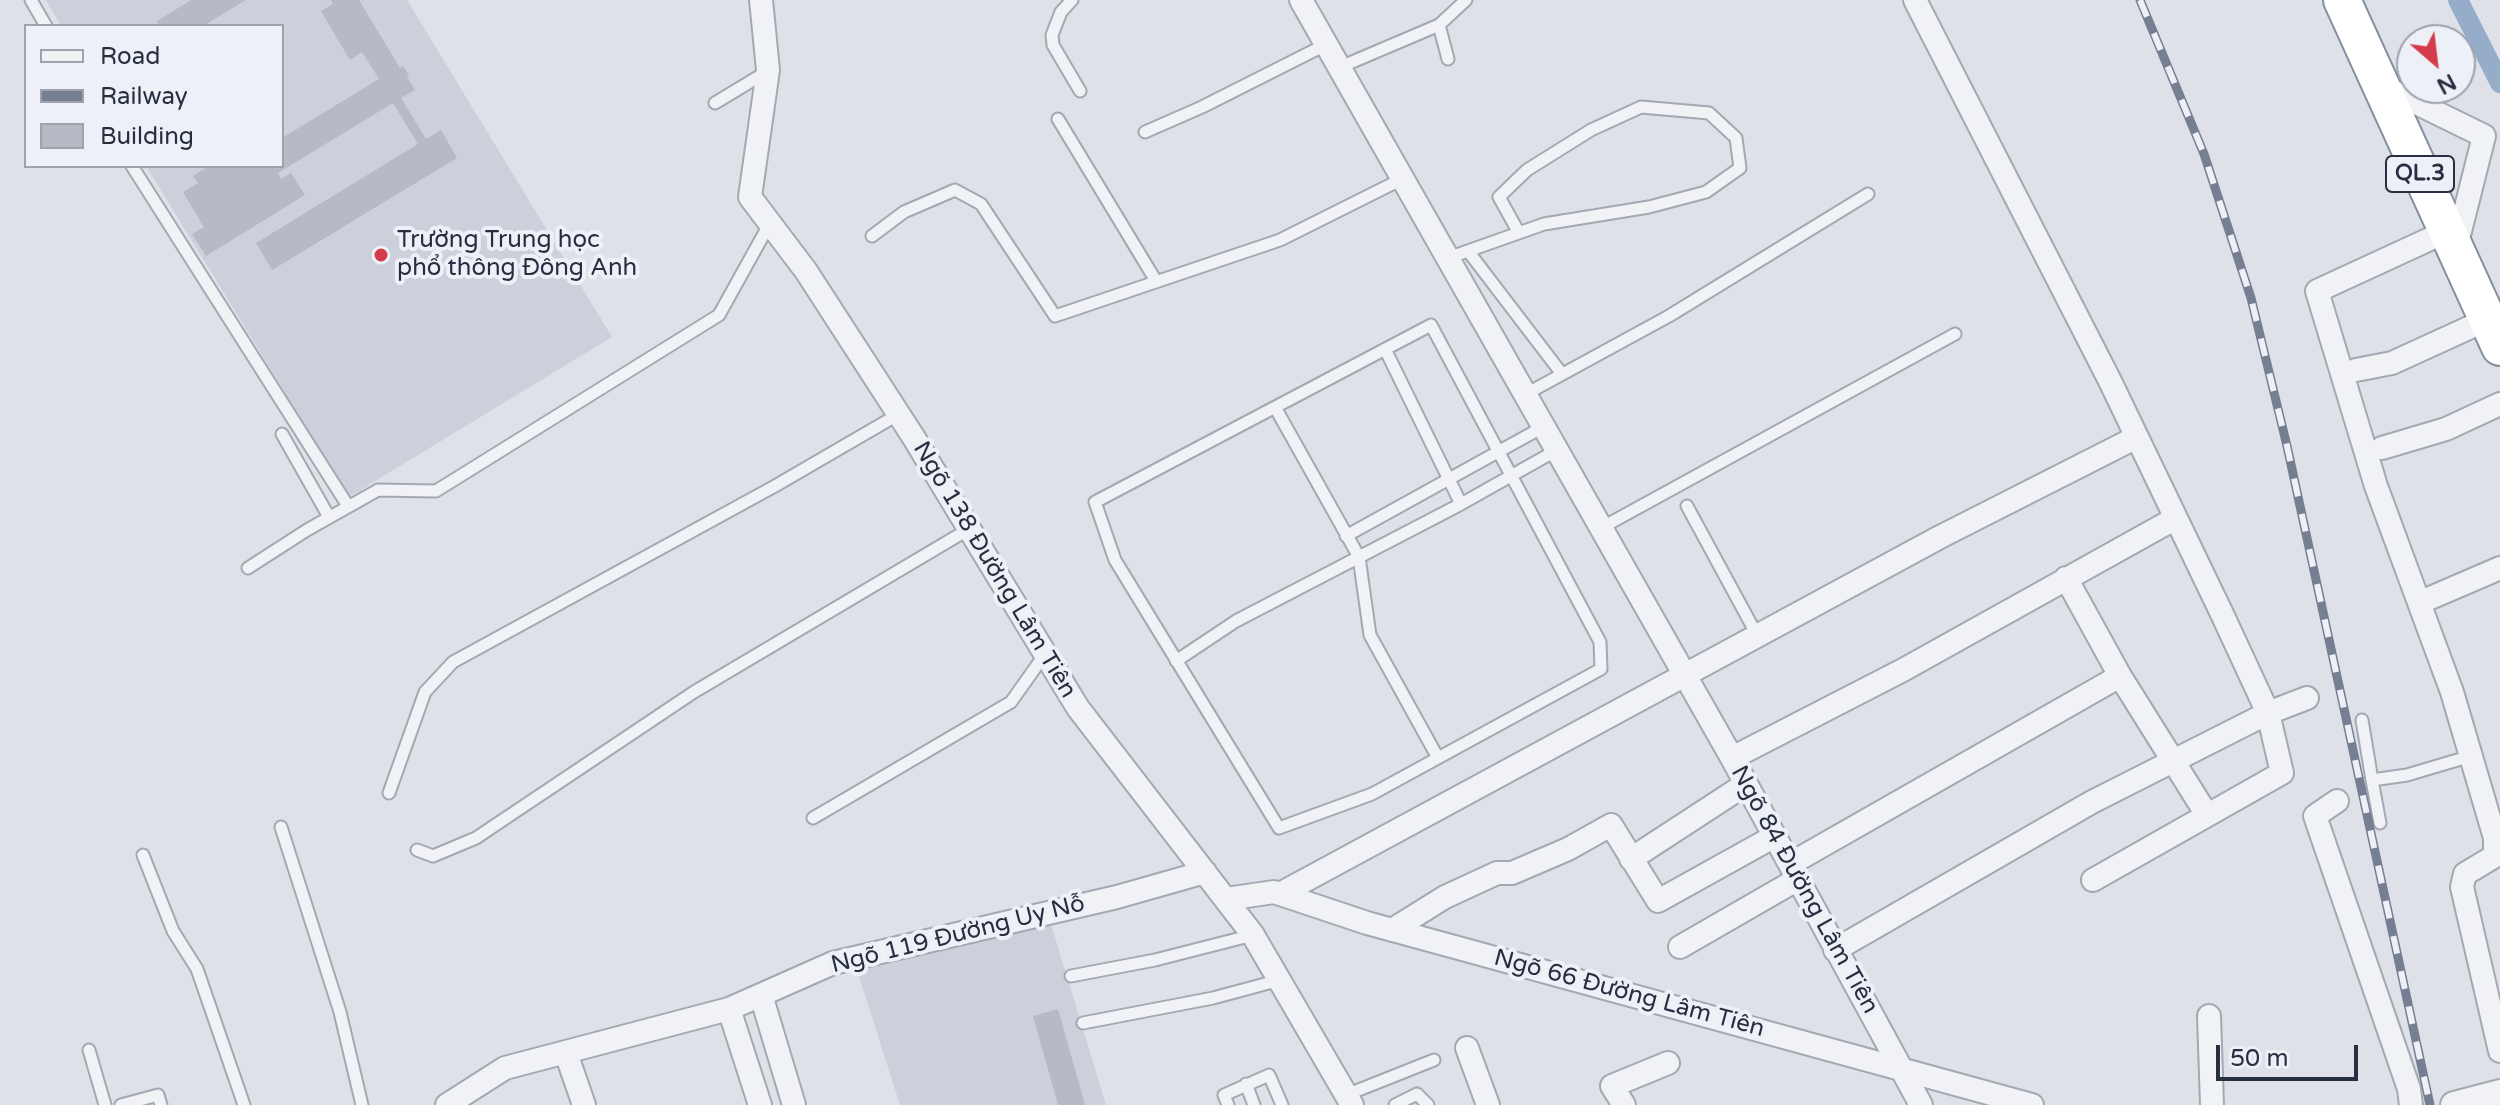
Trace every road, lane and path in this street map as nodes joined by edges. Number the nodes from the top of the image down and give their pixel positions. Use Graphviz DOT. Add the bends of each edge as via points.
graph roads {
  1 [pos="31,0"];
  2 [pos="761,0"];
  3 [pos="1072,0"];
  4 [pos="1301,0"];
  5 [pos="1466,0"];
  6 [pos="1915,0"];
  7 [pos="2342,0"];
  8 [pos="45,24"];
  9 [pos="1439,25"];
  10 [pos="1325,45"];
  11 [pos="1448,59"];
  12 [pos="1338,68"];
  13 [pos="768,70"];
  14 [pos="2384,87"];
  15 [pos="1080,91"];
  16 [pos="715,103"];
  17 [pos="1058,119"];
  18 [pos="1145,132"];
  19 [pos="2492,132"];
  20 [pos="135,168"];
  21 [pos="1402,179"];
  22 [pos="1868,194"];
  23 [pos="770,223"];
  24 [pos="1519,233"];
  25 [pos="872,236"];
  26 [pos="2450,242"];
  27 [pos="1458,254"];
  28 [pos="1156,281"];
  29 [pos="1955,334"];
  30 [pos="2493,334"];
  31 [pos="1385,349"];
  32 [pos="2356,370"];
  33 [pos="1562,374"];
  34 [pos="1526,394"];
  35 [pos="2500,404"];
  36 [pos="1276,409"];
  37 [pos="899,414"];
  38 [pos="1543,427"];
  39 [pos="282,434"];
  40 [pos="2137,437"];
  41 [pos="2382,448"];
  42 [pos="1557,450"];
  43 [pos="1499,451"];
  44 [pos="1512,476"];
  45 [pos="1449,481"];
  46 [pos="1461,504"];
  47 [pos="348,506"];
  48 [pos="1687,506"];
  49 [pos="329,517"];
  50 [pos="2176,518"];
  51 [pos="1601,528"];
  52 [pos="969,529"];
  53 [pos="1346,536"];
  54 [pos="1359,557"];
  55 [pos="248,568"];
  56 [pos="2500,568"];
  57 [pos="2066,578"];
  58 [pos="2421,602"];
  59 [pos="1757,635"];
  60 [pos="1045,654"];
  61 [pos="1176,661"];
  62 [pos="1683,676"];
  63 [pos="2120,676"];
  64 [pos="2307,698"];
  65 [pos="2268,713"];
  66 [pos="2362,720"];
  67 [pos="2471,756"];
  68 [pos="1438,758"];
  69 [pos="1732,758"];
  70 [pos="2174,760"];
  71 [pos="2372,780"];
  72 [pos="1746,784"];
  73 [pos="389,793"];
  74 [pos="2337,801"];
  75 [pos="2207,815"];
  76 [pos="813,818"];
  77 [pos="2380,823"];
  78 [pos="281,827"];
  79 [pos="1775,836"];
  80 [pos="417,850"];
  81 [pos="143,855"];
  82 [pos="2497,858"];
  83 [pos="1631,859"];
  84 [pos="1205,872"];
  85 [pos="1794,872"];
  86 [pos="2093,880"];
  87 [pos="1280,894"];
  88 [pos="1226,899"];
  89 [pos="1392,930"];
  90 [pos="1253,935"];
  91 [pos="1680,947"];
  92 [pos="1835,950"];
  93 [pos="1071,976"];
  94 [pos="1280,980"];
  95 [pos="761,995"];
  96 [pos="729,1009"];
  97 [pos="2209,1016"];
  98 [pos="1083,1023"];
  99 [pos="2497,1027"];
  100 [pos="1467,1048"];
  101 [pos="89,1050"];
  102 [pos="2500,1051"];
  103 [pos="566,1053"];
  104 [pos="1434,1060"];
  105 [pos="1668,1063"];
  106 [pos="1903,1070"];
  107 [pos="1246,1084"];
  108 [pos="2500,1093"];
  109 [pos="1349,1100"];
  110 [pos="105,1105"];
  111 [pos="121,1105"];
  112 [pos="161,1105"];
  113 [pos="244,1105"];
  114 [pos="362,1105"];
  115 [pos="447,1105"];
  116 [pos="584,1105"];
  117 [pos="760,1105"];
  118 [pos="794,1105"];
  119 [pos="1228,1105"];
  120 [pos="1254,1105"];
  121 [pos="1282,1105"];
  122 [pos="1395,1105"];
  123 [pos="1428,1105"];
  124 [pos="1488,1105"];
  125 [pos="1624,1105"];
  126 [pos="1921,1105"];
  127 [pos="2032,1105"];
  128 [pos="2212,1105"];
  129 [pos="2411,1105"];
  130 [pos="2454,1105"];
  1 -- 8 [label="lane"];
  2 -- 13 [label="street, Ngõ 138 Đường Lâm Tiên"];
  3 -- 15 [label="lane" via="1052,35"];
  4 -- 10 [label="street, Ngõ 84 Đường Lâm Tiên"];
  5 -- 9 [label="lane"];
  6 -- 40 [label="street"];
  7 -- 14 [label="highway, QL.3"];
  9 -- 11 [label="lane"];
  9 -- 12 [label="lane"];
  10 -- 12 [label="street, Ngõ 84 Đường Lâm Tiên"];
  10 -- 18 [label="lane"];
  12 -- 21 [label="street, Ngõ 84 Đường Lâm Tiên"];
  13 -- 16 [label="lane"];
  13 -- 23 [label="street, Ngõ 138 Đường Lâm Tiên" via="750,197"];
  14 -- 19 [label="street"];
  14 -- 26 [label="highway, QL.3"];
  17 -- 28 [label="lane"];
  19 -- 26 [label="street"];
  20 -- 47 [label="lane" via="145,175"];
  21 -- 27 [label="street, Ngõ 84 Đường Lâm Tiên"];
  21 -- 28 [label="lane" via="1280,240"];
  22 -- 33 [label="lane" via="1669,316"];
  23 -- 37 [label="street, Ngõ 138 Đường Lâm Tiên"];
  23 -- 47 [label="lane" via="719,315 436,491 378,490"];
  24 -- 24 [label="lane" via="1706,192 1740,168 1736,138 1709,113 1641,107 1591,130 1527,170 1499,197"];
  24 -- 27 [label="lane"];
  25 -- 28 [label="lane" via="904,212 955,190 981,204 1055,316"];
  26 -- 30 [label="highway, QL.3"];
  26 -- 58 [label="street" via="2317,291 2376,486"];
  27 -- 33 [label="lane"];
  27 -- 34 [label="street, Ngõ 84 Đường Lâm Tiên"];
  29 -- 51 [label="lane"];
  30 -- 32 [label="street"];
  31 -- 36 [label="lane"];
  31 -- 43 [label="lane" via="1431,325"];
  31 -- 45 [label="lane"];
  33 -- 34 [label="lane"];
  34 -- 38 [label="street, Ngõ 84 Đường Lâm Tiên"];
  35 -- 41 [label="street" via="2446,429"];
  36 -- 53 [label="lane"];
  36 -- 61 [label="lane" via="1095,502 1115,560"];
  37 -- 52 [label="street, Ngõ 138 Đường Lâm Tiên"];
  37 -- 73 [label="lane" via="453,662 425,692"];
  38 -- 42 [label="street, Ngõ 84 Đường Lâm Tiên"];
  38 -- 43 [label="lane"];
  39 -- 49 [label="lane"];
  40 -- 50 [label="street"];
  40 -- 59 [label="street"];
  42 -- 44 [label="lane"];
  42 -- 51 [label="street, Ngõ 84 Đường Lâm Tiên"];
  43 -- 44 [label="lane"];
  43 -- 45 [label="lane"];
  44 -- 46 [label="lane"];
  44 -- 68 [label="lane" via="1600,642 1601,669"];
  45 -- 46 [label="lane"];
  45 -- 53 [label="lane"];
  46 -- 54 [label="lane"];
  47 -- 49 [label="lane"];
  48 -- 59 [label="lane"];
  49 -- 55 [label="lane"];
  50 -- 57 [label="street"];
  50 -- 65 [label="street"];
  51 -- 62 [label="street, Ngõ 84 Đường Lâm Tiên"];
  52 -- 60 [label="street, Ngõ 138 Đường Lâm Tiên"];
  52 -- 80 [label="lane" via="694,692 476,838 433,856"];
  53 -- 54 [label="lane"];
  54 -- 61 [label="lane" via="1236,621"];
  54 -- 68 [label="lane" via="1370,635"];
  56 -- 58 [label="street"];
  57 -- 63 [label="street"];
  57 -- 69 [label="street"];
  58 -- 67 [label="street"];
  59 -- 62 [label="street"];
  60 -- 76 [label="lane" via="1011,702"];
  60 -- 84 [label="street, Ngõ 138 Đường Lâm Tiên" via="1078,708"];
  61 -- 68 [label="lane" via="1279,828 1372,794"];
  62 -- 69 [label="street, Ngõ 84 Đường Lâm Tiên"];
  62 -- 87 [label="street"];
  63 -- 70 [label="street"];
  63 -- 85 [label="street"];
  64 -- 65 [label="street"];
  65 -- 70 [label="street"];
  65 -- 75 [label="street" via="2282,773"];
  66 -- 71 [label="lane"];
  67 -- 71 [label="lane"];
  67 -- 82 [label="street"];
  69 -- 72 [label="street, Ngõ 84 Đường Lâm Tiên"];
  70 -- 75 [label="street"];
  70 -- 92 [label="street"];
  71 -- 77 [label="lane"];
  72 -- 79 [label="street, Ngõ 84 Đường Lâm Tiên"];
  72 -- 83 [label="street"];
  74 -- 129 [label="street" via="2315,816"];
  75 -- 86 [label="street"];
  78 -- 114 [label="lane" via="340,1012"];
  79 -- 83 [label="street" via="1658,901"];
  79 -- 85 [label="street, Ngõ 84 Đường Lâm Tiên"];
  81 -- 113 [label="lane" via="173,931 197,969"];
  82 -- 99 [label="street" via="2465,874 2462,887"];
  83 -- 89 [label="street" via="1611,825 1568,849 1471,885"];
  84 -- 88 [label="street, Ngõ 138 Đường Lâm Tiên"];
  84 -- 95 [label="street, Ngõ 119 Đường Uy Nỗ" via="833,963"];
  85 -- 91 [label="street"];
  85 -- 92 [label="street, Ngõ 84 Đường Lâm Tiên"];
  87 -- 88 [label="street, Ngõ 66 Đường Lâm Tiên"];
  87 -- 89 [label="street, Ngõ 66 Đường Lâm Tiên"];
  88 -- 90 [label="street, Ngõ 138 Đường Lâm Tiên"];
  89 -- 106 [label="street, Ngõ 66 Đường Lâm Tiên"];
  90 -- 93 [label="lane"];
  90 -- 94 [label="street, Ngõ 138 Đường Lâm Tiên"];
  92 -- 106 [label="street, Ngõ 84 Đường Lâm Tiên"];
  94 -- 98 [label="lane"];
  94 -- 109 [label="street, Ngõ 138 Đường Lâm Tiên"];
  95 -- 96 [label="street, Ngõ 119 Đường Uy Nỗ"];
  95 -- 118 [label="street"];
  96 -- 103 [label="street, Ngõ 119 Đường Uy Nỗ"];
  96 -- 117 [label="street"];
  97 -- 128 [label="street"];
  99 -- 102 [label="street"];
  100 -- 124 [label="street"];
  101 -- 110 [label="lane"];
  103 -- 115 [label="street, Ngõ 119 Đường Uy Nỗ" via="505,1068"];
  103 -- 116 [label="street"];
  104 -- 109 [label="lane"];
  105 -- 125 [label="street" via="1612,1086"];
  106 -- 126 [label="street, Ngõ 84 Đường Lâm Tiên"];
  106 -- 127 [label="street, Ngõ 66 Đường Lâm Tiên"];
  107 -- 119 [label="lane" via="1224,1095"];
  107 -- 120 [label="lane"];
  107 -- 121 [label="lane" via="1269,1075"];
  108 -- 130 [label="street"];
  111 -- 112 [label="lane" via="158,1095"];
  122 -- 123 [label="lane" via="1417,1094"];
}
